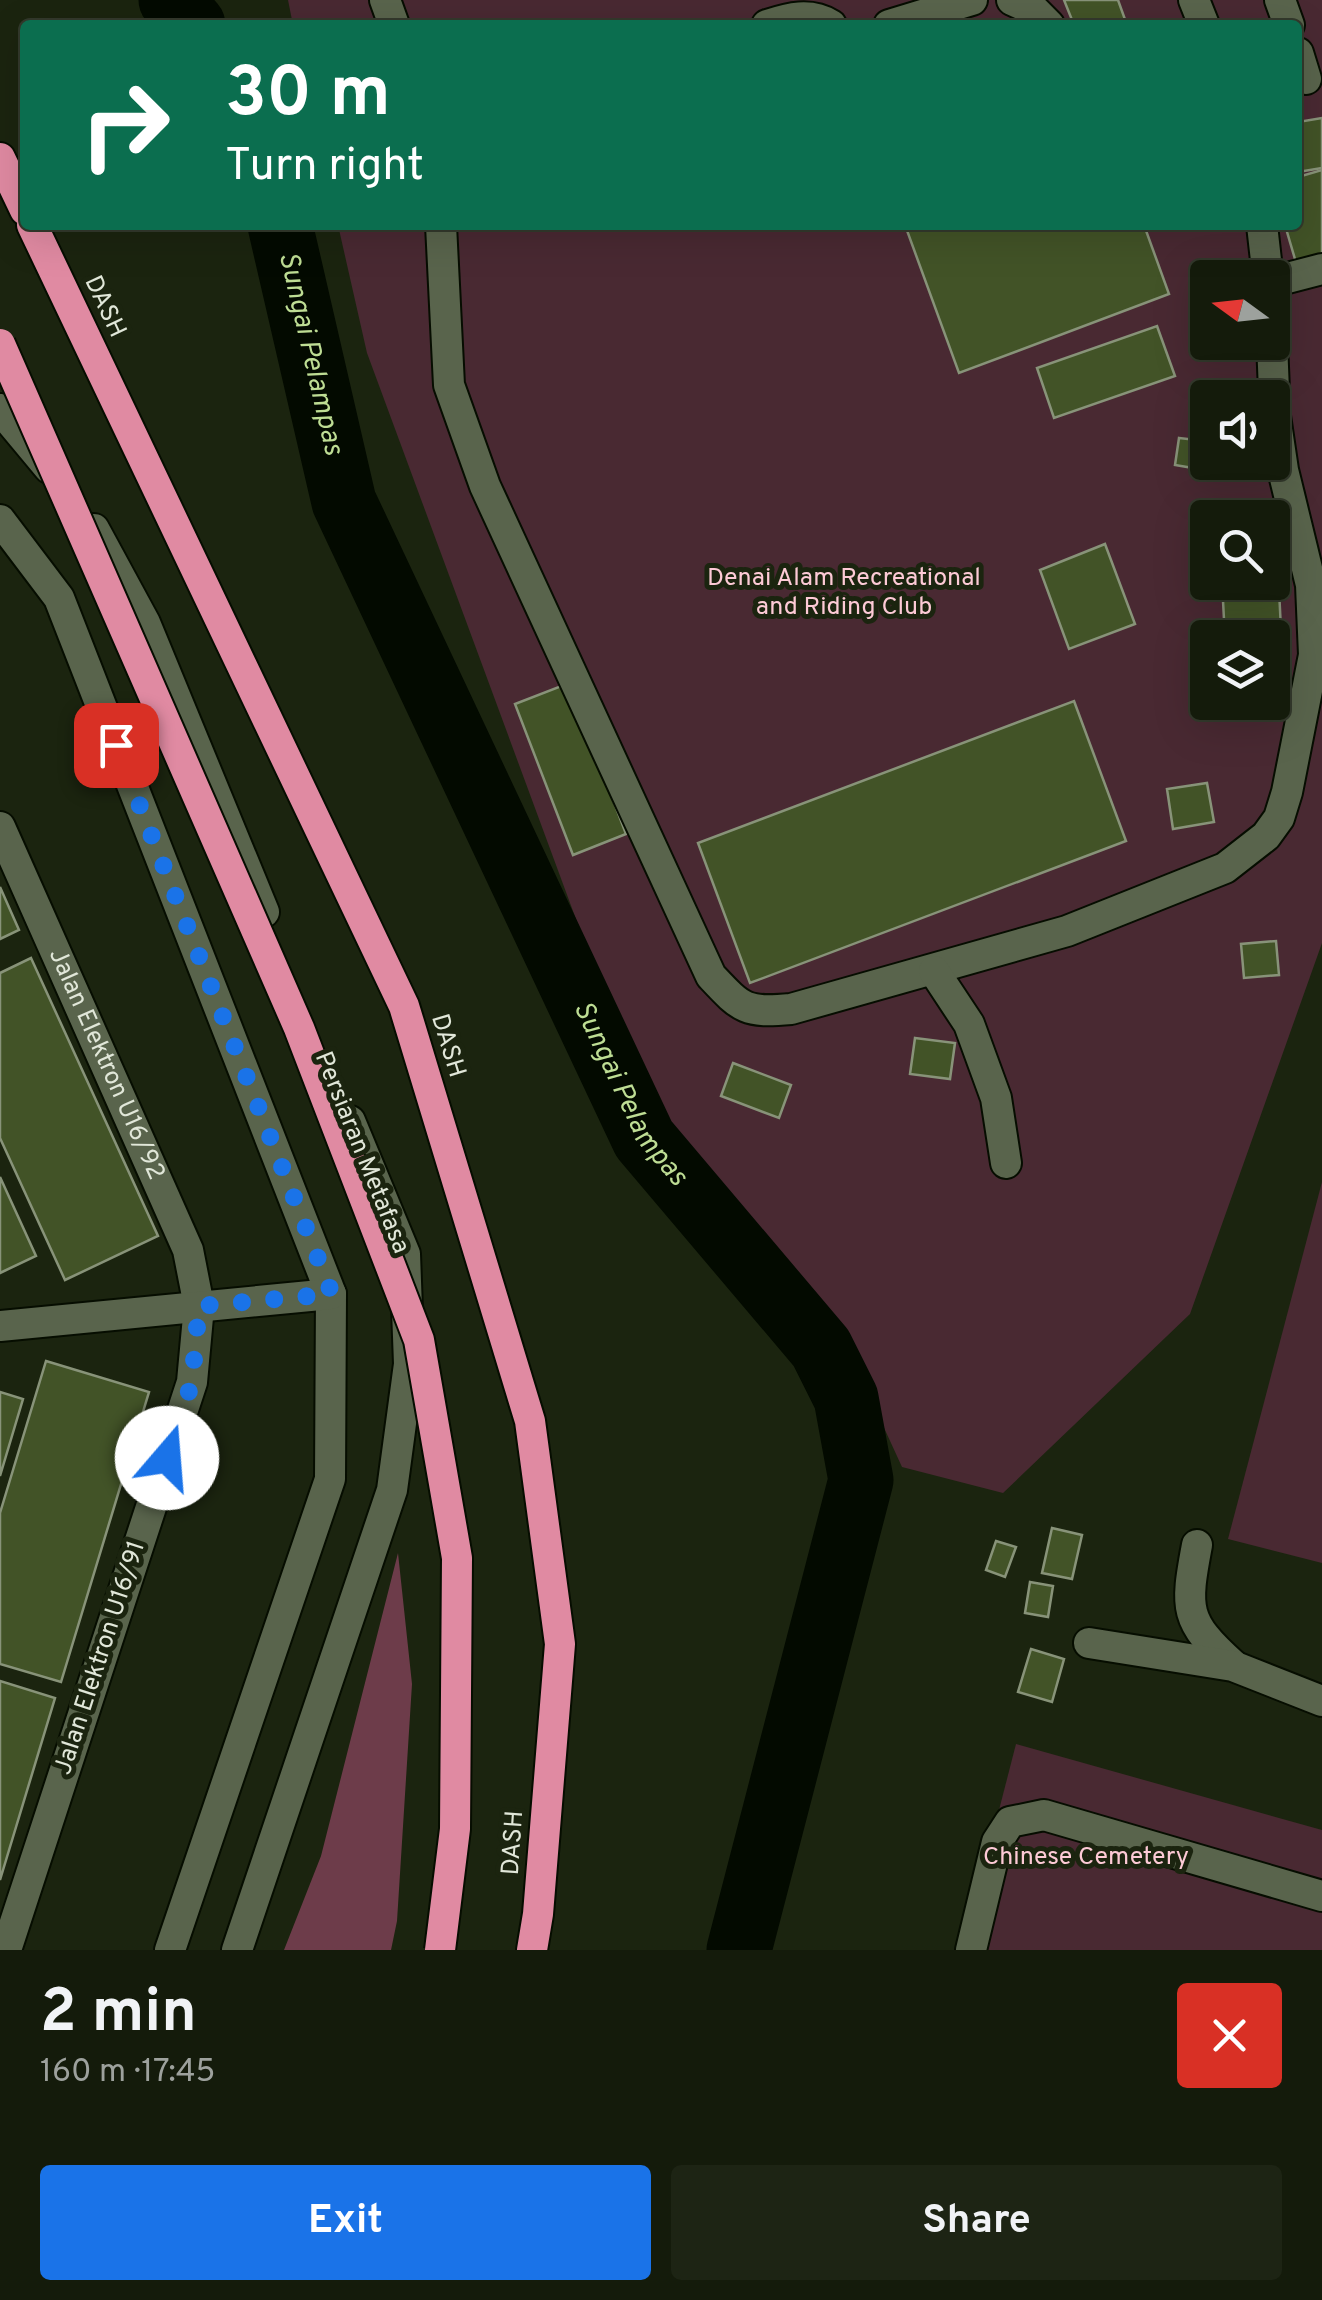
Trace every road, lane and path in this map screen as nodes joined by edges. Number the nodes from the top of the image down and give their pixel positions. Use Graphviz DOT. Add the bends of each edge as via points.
graph roads {
  1 [pos="972,0"];
  2 [pos="1012,0"];
  3 [pos="826,15"];
  4 [pos="789,20"];
  5 [pos="906,20"];
  6 [pos="1043,20"];
  7 [pos="0,158"];
  8 [pos="20,200"];
  9 [pos="34,230"];
  10 [pos="441,230"];
  11 [pos="1263,230"];
  12 [pos="1267,260"];
  13 [pos="1322,269"];
  14 [pos="1290,276"];
  15 [pos="0,344"];
  16 [pos="1273,360"];
  17 [pos="0,409"];
  18 [pos="0,520"];
  19 [pos="0,827"];
  20 [pos="934,971"];
  21 [pos="1006,1163"];
  22 [pos="332,1294"];
  23 [pos="199,1306"];
  24 [pos="0,1326"];
  25 [pos="1196,1545"];
  26 [pos="1089,1642"];
  27 [pos="1233,1666"];
  28 [pos="1322,1701"];
  29 [pos="1322,1896"];
  30 [pos="6,1950"];
  31 [pos="170,1950"];
  32 [pos="237,1950"];
  33 [pos="440,1950"];
  34 [pos="532,1950"];
  35 [pos="971,1950"];
  1 -- 5 [label="street"];
  2 -- 6 [label="street"];
  3 -- 4 [label="street"];
  7 -- 8 [label="highway"];
  9 -- 34 [label="highway, DASH" via="404,1006 530,1421 560,1644"];
  10 -- 20 [label="street" via="449,385 484,486 711,976 739,1006 761,1012"];
  11 -- 12 [label="street"];
  13 -- 14 [label="street"];
  15 -- 33 [label="highway, bridge" via="299,1028 419,1340 457,1558 455,1829"];
  16 -- 20 [label="street" via="1283,470 1311,585 1314,655 1279,818 1225,868 1068,932"];
  17 -- 32 [label="street, Persiaran Metafasa" via="89,521 144,623 405,1254 410,1364 392,1490"];
  18 -- 22 [label="street" via="59,598"];
  19 -- 23 [label="street, Jalan Elektron U16/92" via="188,1250"];
  20 -- 21 [label="street" via="969,1024 996,1098"];
  22 -- 23 [label="street"];
  22 -- 31 [label="street" via="330,1479"];
  23 -- 24 [label="street"];
  23 -- 30 [label="street, Jalan Elektron U16/91" via="192,1382"];
  25 -- 27 [label="street" via="1192,1618 1202,1638"];
  26 -- 27 [label="street"];
  27 -- 28 [label="street"];
  29 -- 35 [label="street" via="1044,1815 1025,1817 1010,1822 998,1842"];
}
